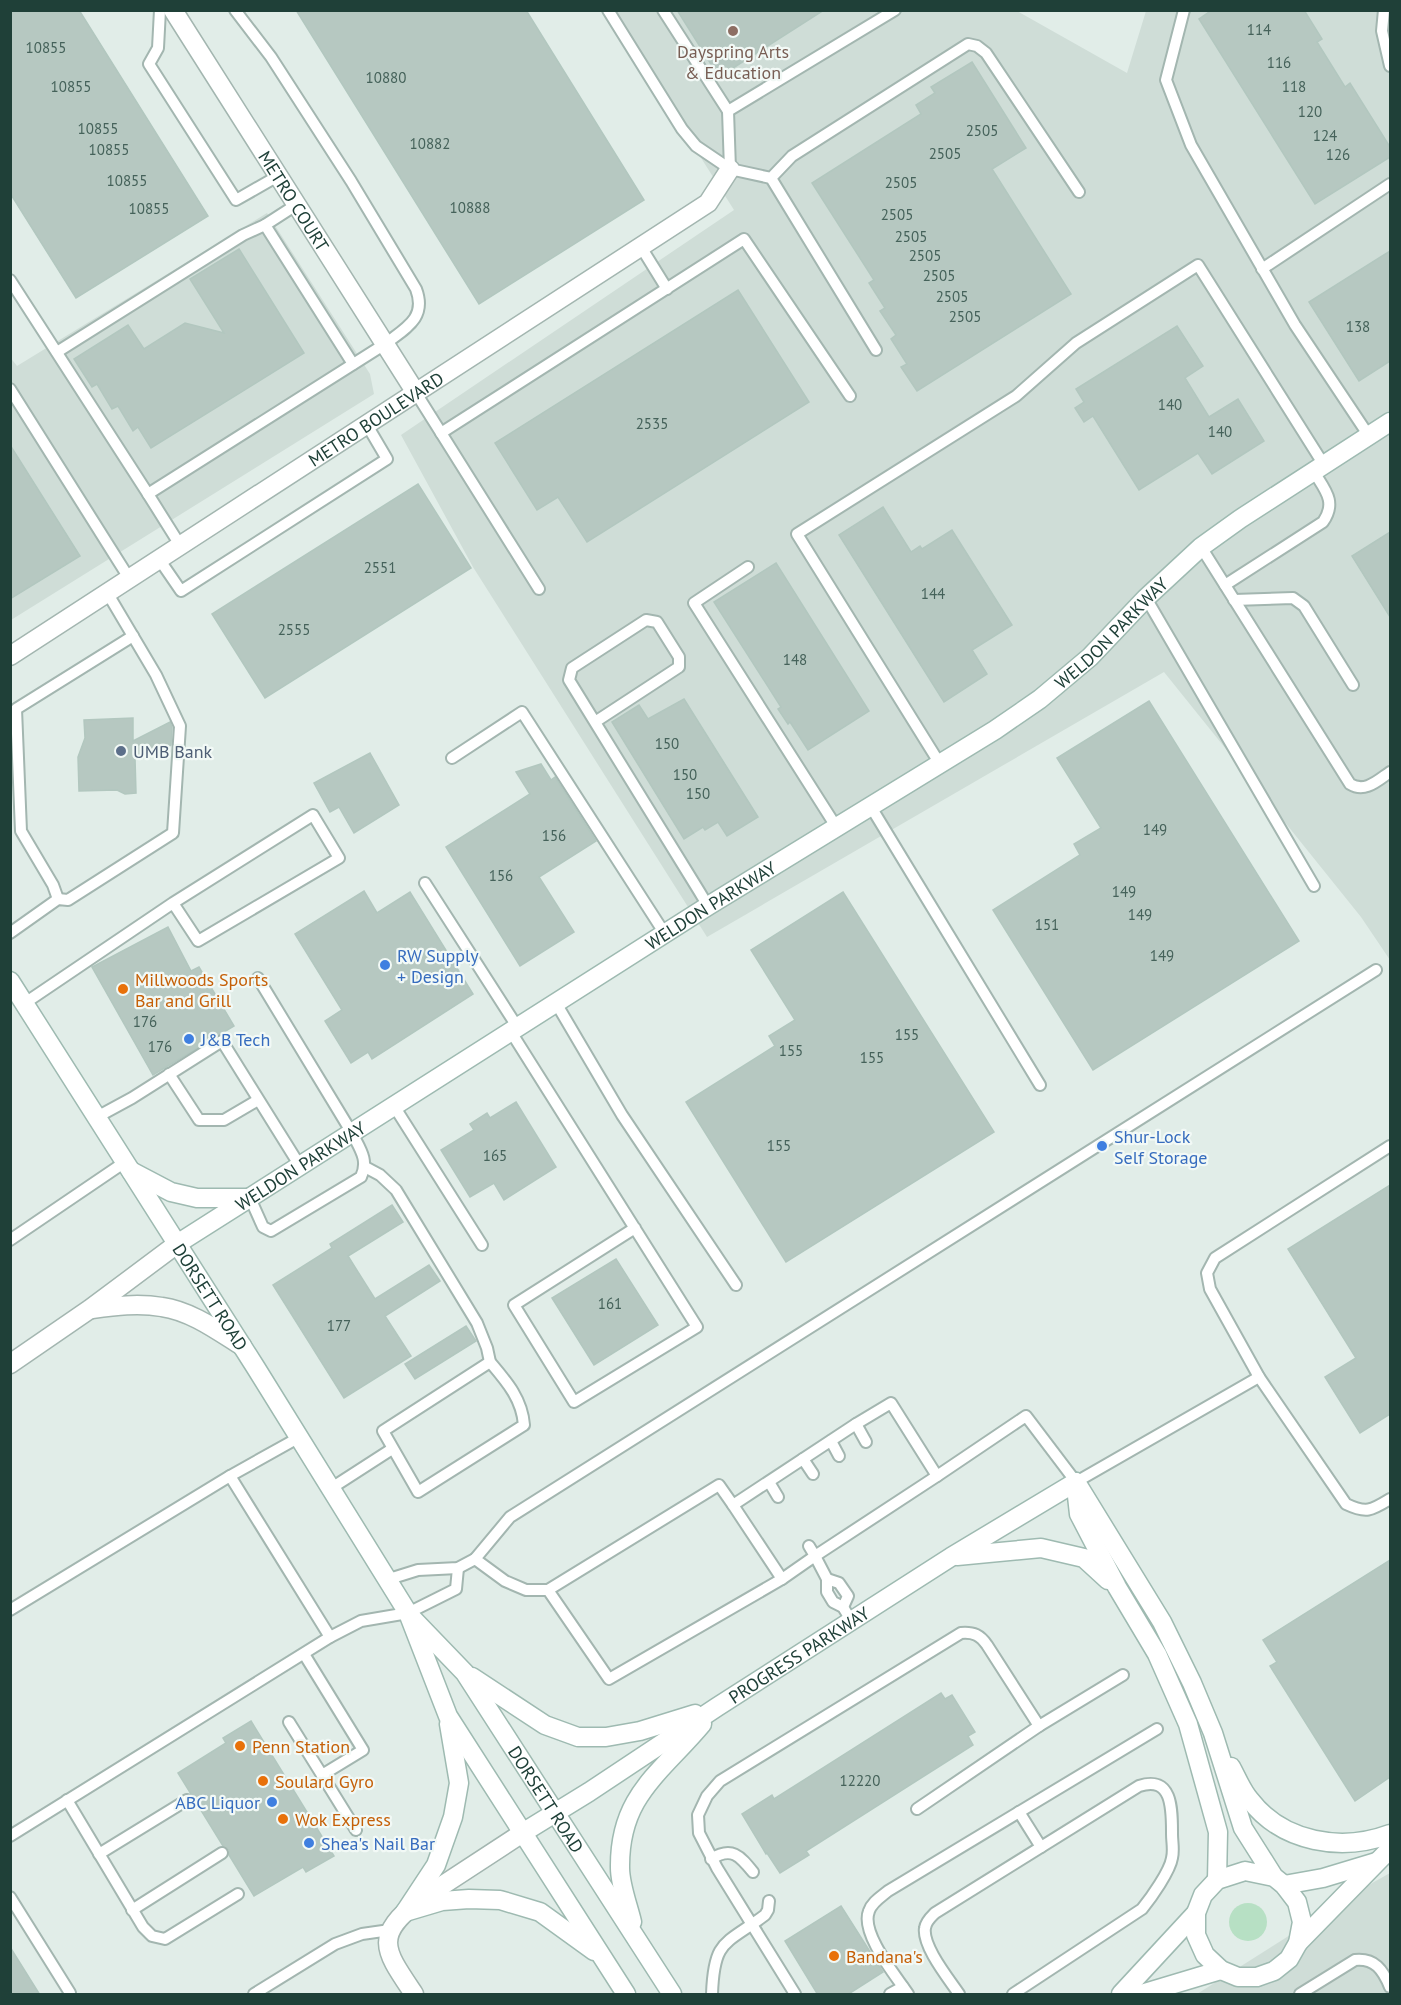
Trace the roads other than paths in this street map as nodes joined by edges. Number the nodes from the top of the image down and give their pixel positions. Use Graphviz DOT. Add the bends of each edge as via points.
graph roads {
  1 [pos="160,10"];
  2 [pos="173,10"];
  3 [pos="235,10"];
  4 [pos="608,10"];
  5 [pos="663,10"];
  6 [pos="895,10"];
  7 [pos="1184,10"];
  8 [pos="1384,10"];
  9 [pos="1390,66"];
  10 [pos="728,111"];
  11 [pos="730,169"];
  12 [pos="278,176"];
  13 [pos="771,178"];
  14 [pos="1390,184"];
  15 [pos="1079,192"];
  16 [pos="296,204"];
  17 [pos="265,225"];
  18 [pos="641,247"];
  19 [pos="1262,269"];
  20 [pos="10,280"];
  21 [pos="667,289"];
  22 [pos="385,344"];
  23 [pos="876,350"];
  24 [pos="57,352"];
  25 [pos="353,364"];
  26 [pos="10,389"];
  27 [pos="416,393"];
  28 [pos="850,396"];
  29 [pos="1390,423"];
  30 [pos="367,425"];
  31 [pos="441,433"];
  32 [pos="1369,436"];
  33 [pos="1319,468"];
  34 [pos="148,494"];
  35 [pos="180,545"];
  36 [pos="1202,547"];
  37 [pos="159,559"];
  38 [pos="748,567"];
  39 [pos="129,578"];
  40 [pos="1225,585"];
  41 [pos="539,589"];
  42 [pos="108,594"];
  43 [pos="1146,598"];
  44 [pos="1234,600"];
  45 [pos="133,636"];
  46 [pos="10,656"];
  47 [pos="1353,685"];
  48 [pos="595,722"];
  49 [pos="452,758"];
  50 [pos="940,764"];
  51 [pos="1390,772"];
  52 [pos="871,807"];
  53 [pos="837,828"];
  54 [pos="425,883"];
  55 [pos="1314,886"];
  56 [pos="58,899"];
  57 [pos="173,903"];
  58 [pos="708,906"];
  59 [pos="10,933"];
  60 [pos="665,934"];
  61 [pos="1376,970"];
  62 [pos="258,978"];
  63 [pos="10,981"];
  64 [pos="25,1003"];
  65 [pos="556,1004"];
  66 [pos="514,1030"];
  67 [pos="169,1074"];
  68 [pos="1040,1085"];
  69 [pos="258,1100"];
  70 [pos="394,1106"];
  71 [pos="97,1118"];
  72 [pos="352,1133"];
  73 [pos="1390,1146"];
  74 [pos="127,1166"];
  75 [pos="300,1166"];
  76 [pos="365,1167"];
  77 [pos="250,1198"];
  78 [pos="635,1228"];
  79 [pos="10,1240"];
  80 [pos="177,1244"];
  81 [pos="482,1245"];
  82 [pos="736,1285"];
  83 [pos="90,1309"];
  84 [pos="242,1346"];
  85 [pos="490,1362"];
  86 [pos="10,1364"];
  87 [pos="1259,1377"];
  88 [pos="856,1424"];
  89 [pos="298,1438"];
  90 [pos="831,1441"];
  91 [pos="866,1442"];
  92 [pos="392,1449"];
  93 [pos="838,1455"];
  94 [pos="803,1459"];
  95 [pos="813,1474"];
  96 [pos="230,1476"];
  97 [pos="937,1476"];
  98 [pos="769,1482"];
  99 [pos="1076,1482"];
  100 [pos="330,1489"];
  101 [pos="778,1497"];
  102 [pos="1390,1499"];
  103 [pos="732,1505"];
  104 [pos="870,1506"];
  105 [pos="876,1516"];
  106 [pos="809,1546"];
  107 [pos="815,1556"];
  108 [pos="951,1557"];
  109 [pos="475,1559"];
  110 [pos="459,1568"];
  111 [pos="782,1579"];
  112 [pos="386,1580"];
  113 [pos="1117,1587"];
  114 [pos="548,1590"];
  115 [pos="10,1610"];
  116 [pos="408,1613"];
  117 [pos="848,1615"];
  118 [pos="330,1637"];
  119 [pos="304,1654"];
  120 [pos="465,1673"];
  121 [pos="1123,1675"];
  122 [pos="717,1707"];
  123 [pos="448,1716"];
  124 [pos="290,1722"];
  125 [pos="1040,1726"];
  126 [pos="1157,1729"];
  127 [pos="1213,1733"];
  128 [pos="322,1775"];
  129 [pos="67,1800"];
  130 [pos="187,1800"];
  131 [pos="917,1809"];
  132 [pos="1019,1812"];
  133 [pos="554,1813"];
  134 [pos="356,1830"];
  135 [pos="524,1832"];
  136 [pos="1390,1834"];
  137 [pos="10,1836"];
  138 [pos="1041,1847"];
  139 [pos="222,1853"];
  140 [pos="99,1854"];
  141 [pos="1384,1855"];
  142 [pos="711,1859"];
  143 [pos="753,1872"];
  144 [pos="1217,1880"];
  145 [pos="1279,1881"];
  146 [pos="238,1894"];
  147 [pos="10,1896"];
  148 [pos="769,1901"];
  149 [pos="132,1910"];
  150 [pos="405,1912"];
  151 [pos="1196,1913"];
  152 [pos="752,1924"];
  153 [pos="390,1930"];
  154 [pos="635,1935"];
  155 [pos="1298,1943"];
  156 [pos="605,1960"];
  157 [pos="1221,1970"];
  158 [pos="1390,1987"];
  159 [pos="905,1991"];
  160 [pos="70,1993"];
  161 [pos="254,1995"];
  162 [pos="414,1995"];
  163 [pos="626,1995"];
  164 [pos="672,1995"];
  165 [pos="712,1995"];
  166 [pos="795,1995"];
  167 [pos="890,1995"];
  168 [pos="959,1995"];
  169 [pos="1013,1995"];
  170 [pos="1121,1995"];
  171 [pos="1141,1995"];
  172 [pos="1300,1995"];
  1 -- 12 [label="lane" via="158,48 149,64 236,201"];
  2 -- 12 [label="street, METRO COURT"];
  3 -- 22 [label="lane" via="271,57 416,289 421,301 419,311"];
  4 -- 11 [label="lane" via="682,129 696,146"];
  5 -- 10 [label="lane"];
  6 -- 10 [label="lane"];
  7 -- 19 [label="lane" via="1166,80 1191,145"];
  8 -- 9 [label="lane" via="1382,32"];
  10 -- 11 [label="lane"];
  11 -- 13 [label="lane"];
  11 -- 18 [label="street, METRO BOULEVARD" via="708,203"];
  12 -- 16 [label="street, METRO COURT"];
  13 -- 15 [label="lane" via="792,156 968,44 986,53"];
  13 -- 23 [label="lane"];
  14 -- 19 [label="lane"];
  16 -- 17 [label="lane"];
  16 -- 22 [label="street, METRO COURT"];
  17 -- 24 [label="lane"];
  17 -- 25 [label="lane"];
  18 -- 21 [label="lane"];
  18 -- 27 [label="street, METRO BOULEVARD"];
  19 -- 32 [label="lane"];
  20 -- 24 [label="lane"];
  21 -- 28 [label="lane" via="744,239"];
  21 -- 31 [label="lane"];
  22 -- 25 [label="lane"];
  22 -- 27 [label="street, METRO COURT"];
  24 -- 34 [label="lane"];
  25 -- 34 [label="lane"];
  26 -- 39 [label="lane"];
  27 -- 30 [label="street, METRO BOULEVARD"];
  27 -- 31 [label="lane"];
  29 -- 32 [label="street, WELDON PARKWAY"];
  30 -- 35 [label="street, METRO BOULEVARD"];
  30 -- 37 [label="lane" via="387,459 181,591"];
  31 -- 41 [label="lane"];
  32 -- 33 [label="street, WELDON PARKWAY"];
  33 -- 36 [label="street, WELDON PARKWAY"];
  33 -- 40 [label="lane" via="1331,504 1323,522"];
  33 -- 50 [label="lane" via="1198,265 1076,343 1016,396 797,534"];
  34 -- 35 [label="lane"];
  35 -- 37 [label="street, METRO BOULEVARD"];
  36 -- 40 [label="lane"];
  36 -- 43 [label="street, WELDON PARKWAY"];
  37 -- 39 [label="street, METRO BOULEVARD"];
  38 -- 53 [label="lane" via="694,603"];
  39 -- 42 [label="street, METRO BOULEVARD"];
  40 -- 44 [label="lane"];
  42 -- 45 [label="lane"];
  42 -- 46 [label="street, METRO BOULEVARD"];
  43 -- 50 [label="street, WELDON PARKWAY" via="1090,657 1040,699"];
  43 -- 55 [label="lane"];
  44 -- 47 [label="lane" via="1299,601"];
  44 -- 51 [label="lane" via="1350,784 1356,788 1368,786"];
  45 -- 56 [label="lane" via="16,709 21,831"];
  45 -- 56 [label="lane" via="180,726 173,833 68,900"];
  48 -- 48 [label="lane" via="569,680 572,668 646,620 657,622 680,657 679,667"];
  48 -- 58 [label="lane"];
  49 -- 60 [label="lane" via="522,712"];
  50 -- 52 [label="street, WELDON PARKWAY"];
  52 -- 53 [label="street, WELDON PARKWAY"];
  52 -- 68 [label="lane"];
  53 -- 58 [label="street, WELDON PARKWAY"];
  54 -- 66 [label="lane"];
  56 -- 59 [label="lane"];
  57 -- 57 [label="lane" via="313,815 339,858 198,941"];
  57 -- 64 [label="lane"];
  58 -- 60 [label="street, WELDON PARKWAY"];
  60 -- 65 [label="street, WELDON PARKWAY"];
  61 -- 109 [label="lane" via="510,1517"];
  62 -- 72 [label="lane"];
  63 -- 64 [label="street, DORSETT ROAD"];
  64 -- 71 [label="street, DORSETT ROAD"];
  65 -- 66 [label="street, WELDON PARKWAY"];
  65 -- 82 [label="lane" via="622,1115"];
  66 -- 70 [label="street, WELDON PARKWAY"];
  66 -- 78 [label="lane"];
  67 -- 69 [label="lane" via="199,1120 224,1120"];
  67 -- 69 [label="lane" via="222,1041"];
  67 -- 71 [label="lane"];
  69 -- 75 [label="lane"];
  70 -- 72 [label="street, WELDON PARKWAY"];
  70 -- 81 [label="lane"];
  71 -- 74 [label="street, DORSETT ROAD"];
  72 -- 75 [label="street, WELDON PARKWAY"];
  72 -- 76 [label="lane"];
  73 -- 87 [label="lane" via="1215,1258 1207,1273 1210,1290"];
  74 -- 77 [label="street" via="171,1192 197,1198"];
  74 -- 79 [label="lane"];
  74 -- 80 [label="street, DORSETT ROAD"];
  75 -- 77 [label="street, WELDON PARKWAY"];
  76 -- 77 [label="lane" via="361,1177 271,1231 263,1227"];
  76 -- 85 [label="lane" via="396,1190 477,1323"];
  77 -- 80 [label="street, WELDON PARKWAY"];
  78 -- 78 [label="lane" via="514,1305 574,1402 697,1326"];
  80 -- 83 [label="street, WELDON PARKWAY"];
  80 -- 84 [label="street, DORSETT ROAD"];
  83 -- 84 [label="street" via="133,1304 165,1307 200,1320"];
  83 -- 86 [label="street, WELDON PARKWAY"];
  84 -- 89 [label="street, DORSETT ROAD"];
  85 -- 92 [label="lane" via="383,1431"];
  85 -- 92 [label="lane" via="517,1398 524,1425 418,1492"];
  87 -- 99 [label="lane"];
  87 -- 102 [label="lane" via="1346,1504 1360,1511 1376,1508"];
  88 -- 90 [label="lane"];
  88 -- 91 [label="lane"];
  88 -- 97 [label="lane" via="891,1403"];
  89 -- 96 [label="lane"];
  89 -- 100 [label="street, DORSETT ROAD"];
  90 -- 93 [label="lane"];
  90 -- 94 [label="lane"];
  92 -- 100 [label="lane"];
  94 -- 95 [label="lane"];
  94 -- 98 [label="lane"];
  96 -- 115 [label="lane"];
  96 -- 118 [label="lane"];
  97 -- 99 [label="lane" via="1026,1416"];
  97 -- 105 [label="lane" via="899,1494"];
  98 -- 101 [label="lane"];
  98 -- 103 [label="lane"];
  99 -- 108 [label="street, PROGRESS PARKWAY"];
  99 -- 113 [label="street" via="1079,1514"];
  99 -- 127 [label="street" via="1162,1622"];
  100 -- 112 [label="street, DORSETT ROAD"];
  103 -- 111 [label="lane"];
  103 -- 114 [label="lane" via="719,1485"];
  104 -- 105 [label="lane"];
  105 -- 107 [label="lane" via="849,1527"];
  106 -- 107 [label="lane"];
  107 -- 111 [label="lane"];
  107 -- 117 [label="lane" via="827,1579 839,1583 848,1596"];
  108 -- 113 [label="street" via="1041,1548 1084,1558"];
  108 -- 117 [label="street, PROGRESS PARKWAY"];
  109 -- 110 [label="lane"];
  109 -- 114 [label="lane" via="505,1581 526,1590"];
  110 -- 112 [label="lane" via="418,1570"];
  110 -- 116 [label="lane" via="456,1589"];
  111 -- 114 [label="lane" via="609,1679"];
  112 -- 116 [label="street, DORSETT ROAD"];
  113 -- 144 [label="street" via="1157,1654 1188,1724 1218,1832"];
  116 -- 118 [label="lane" via="361,1621"];
  116 -- 120 [label="street, DORSETT ROAD"];
  116 -- 123 [label="street, DORSETT ROAD"];
  117 -- 122 [label="street, PROGRESS PARKWAY"];
  118 -- 119 [label="lane"];
  119 -- 128 [label="lane" via="363,1750"];
  119 -- 129 [label="lane"];
  120 -- 122 [label="street" via="545,1725 578,1737 640,1731"];
  120 -- 133 [label="street, DORSETT ROAD"];
  121 -- 125 [label="lane"];
  122 -- 133 [label="street, PROGRESS PARKWAY"];
  122 -- 154 [label="street" via="638,1794 623,1828 620,1870"];
  123 -- 135 [label="street, DORSETT ROAD"];
  123 -- 150 [label="street" via="459,1784 453,1817 436,1865"];
  124 -- 128 [label="lane"];
  125 -- 131 [label="lane"];
  125 -- 142 [label="lane" via="981,1637 972,1632 962,1633 720,1781 698,1815 699,1833"];
  126 -- 132 [label="lane"];
  127 -- 136 [label="street" via="1248,1799 1281,1829 1316,1841 1356,1842"];
  127 -- 145 [label="street" via="1239,1818"];
  128 -- 134 [label="lane"];
  129 -- 137 [label="lane"];
  129 -- 140 [label="lane"];
  130 -- 140 [label="lane"];
  132 -- 138 [label="lane"];
  132 -- 159 [label="lane" via="888,1891 870,1908 868,1923 874,1941"];
  133 -- 135 [label="street, PROGRESS PARKWAY"];
  133 -- 154 [label="street, DORSETT ROAD"];
  135 -- 150 [label="street, PROGRESS PARKWAY"];
  135 -- 156 [label="street, DORSETT ROAD"];
  138 -- 168 [label="lane" via="928,1920 924,1930 929,1947"];
  138 -- 169 [label="lane" via="1139,1786 1159,1785 1166,1792 1172,1814 1172,1858 1154,1894 1142,1909"];
  139 -- 149 [label="lane"];
  140 -- 149 [label="lane"];
  141 -- 145 [label="street" via="1323,1878"];
  141 -- 155 [label="street"];
  142 -- 143 [label="lane" via="720,1853 735,1854"];
  142 -- 152 [label="lane"];
  144 -- 145 [label="street" via="1245,1871"];
  144 -- 151 [label="street" via="1203,1895"];
  145 -- 155 [label="street" via="1296,1902 1302,1922"];
  146 -- 149 [label="lane" via="165,1939 152,1936"];
  147 -- 160 [label="lane"];
  148 -- 152 [label="lane" via="765,1915"];
  150 -- 153 [label="street"];
  150 -- 156 [label="street" via="442,1901 500,1900 540,1912"];
  151 -- 157 [label="street" via="1196,1935 1205,1955"];
  151 -- 170 [label="street"];
  152 -- 165 [label="lane" via="718,1952"];
  152 -- 166 [label="lane"];
  153 -- 161 [label="lane" via="362,1934 335,1944"];
  153 -- 162 [label="street" via="389,1953"];
  154 -- 164 [label="street, DORSETT ROAD"];
  155 -- 157 [label="street" via="1289,1959 1274,1971 1257,1977 1238,1977"];
  156 -- 163 [label="street, DORSETT ROAD"];
  157 -- 171 [label="street"];
  158 -- 172 [label="lane" via="1377,1966 1366,1959 1355,1960"];
  159 -- 167 [label="lane"];
}
